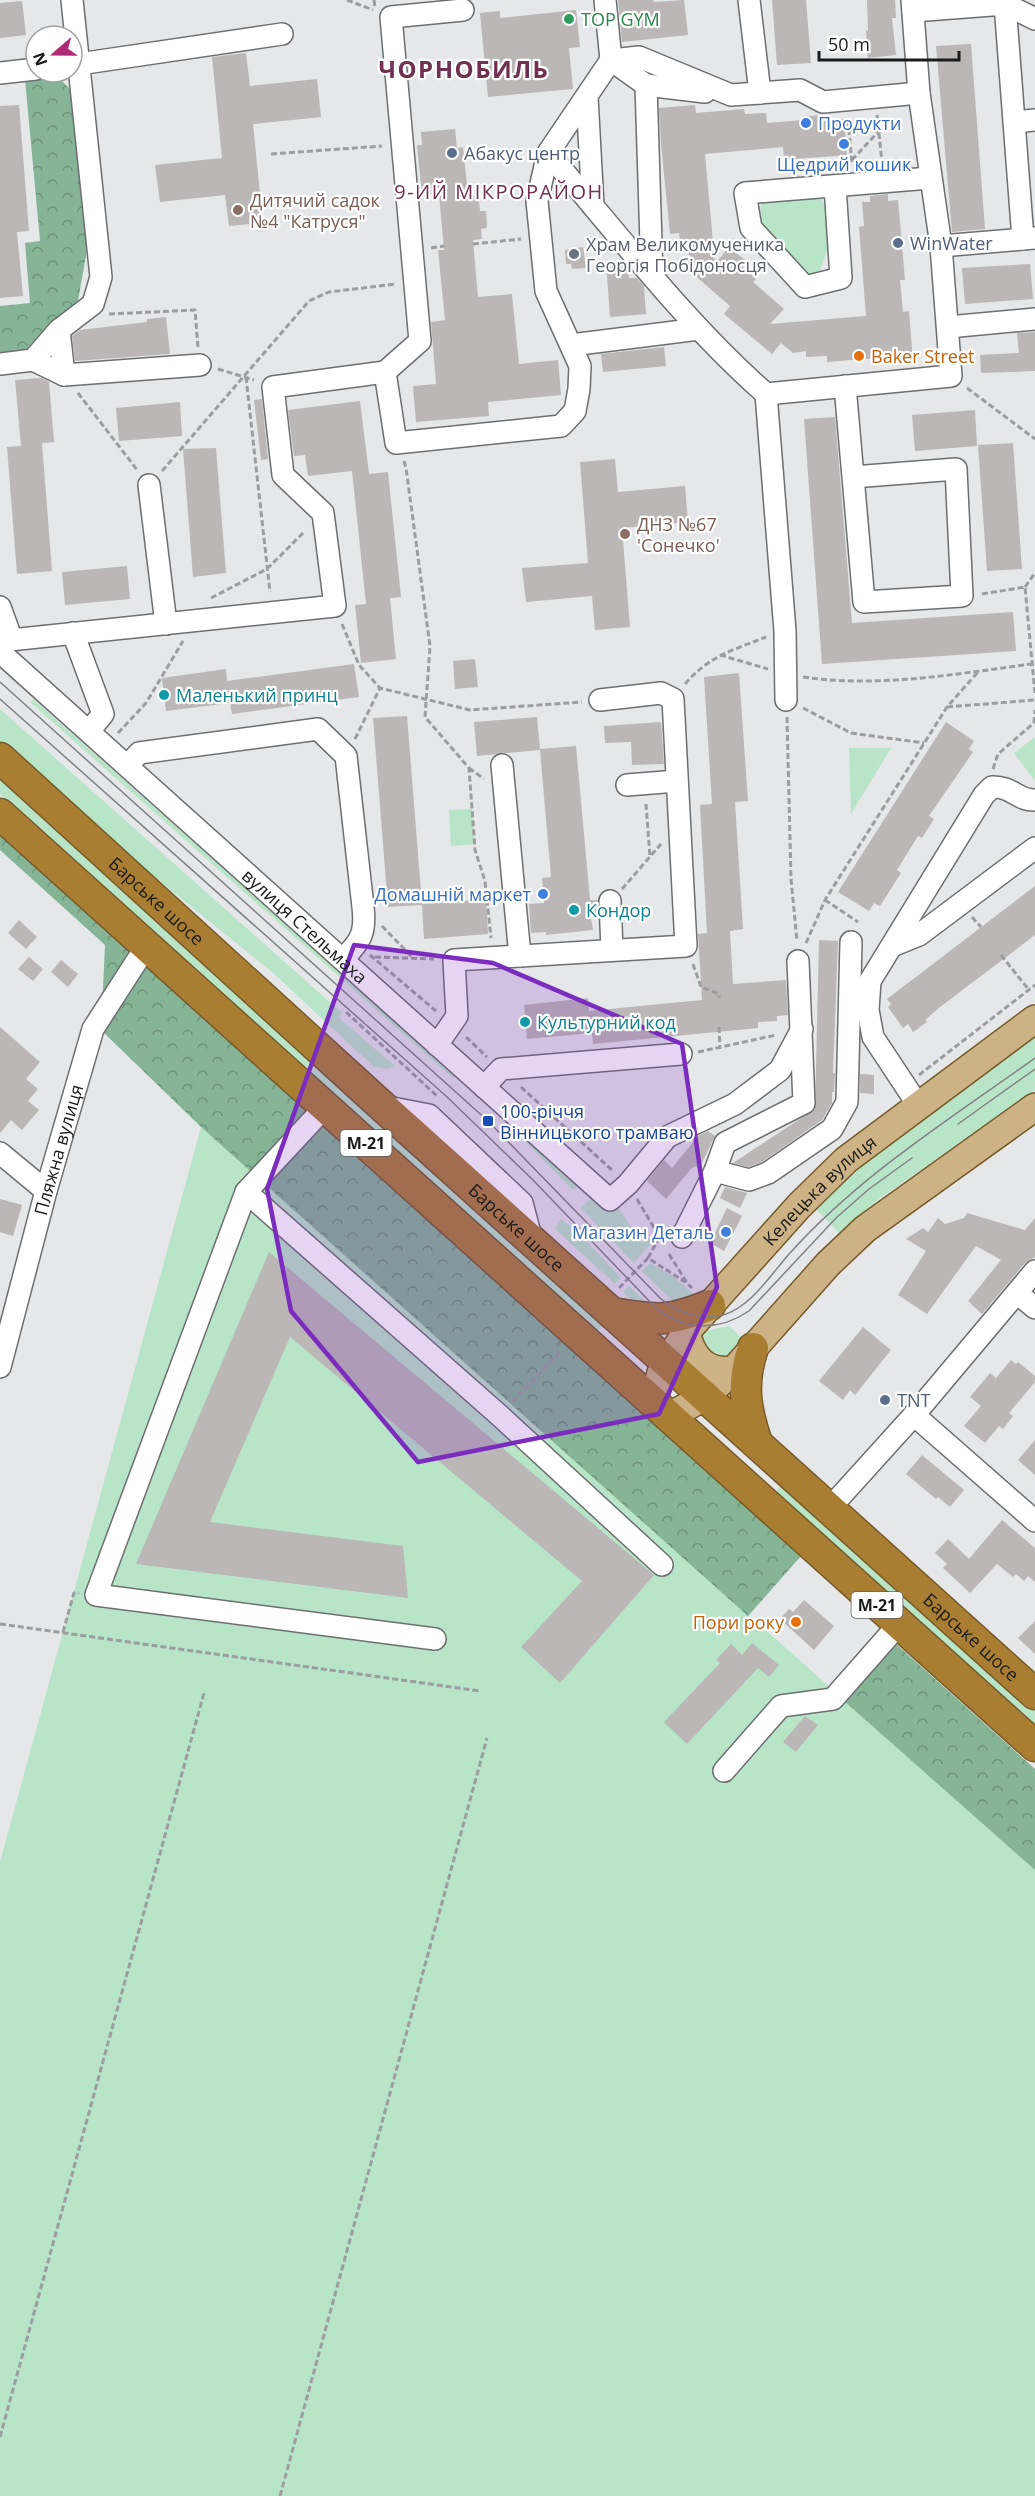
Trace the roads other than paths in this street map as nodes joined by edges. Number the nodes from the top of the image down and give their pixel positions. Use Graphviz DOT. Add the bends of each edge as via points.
graph roads {
  1 [pos="72,0"];
  2 [pos="605,0"];
  3 [pos="749,0"];
  4 [pos="1005,4"];
  5 [pos="912,5"];
  6 [pos="463,10"];
  7 [pos="1035,19"];
  8 [pos="73,24"];
  9 [pos="282,34"];
  10 [pos="611,60"];
  11 [pos="84,64"];
  12 [pos="24,70"];
  13 [pos="0,73"];
  14 [pos="77,84"];
  15 [pos="646,85"];
  16 [pos="760,93"];
  17 [pos="919,93"];
  18 [pos="731,95"];
  19 [pos="587,97"];
  20 [pos="1025,121"];
  21 [pos="548,153"];
  22 [pos="930,178"];
  23 [pos="844,185"];
  24 [pos="593,206"];
  25 [pos="650,222"];
  26 [pos="617,234"];
  27 [pos="1029,239"];
  28 [pos="941,246"];
  29 [pos="652,275"];
  30 [pos="1035,319"];
  31 [pos="948,327"];
  32 [pos="699,329"];
  33 [pos="58,330"];
  34 [pos="571,345"];
  35 [pos="33,360"];
  36 [pos="0,364"];
  37 [pos="200,365"];
  38 [pos="385,372"];
  39 [pos="64,375"];
  40 [pos="845,387"];
  41 [pos="766,394"];
  42 [pos="853,477"];
  43 [pos="150,485"];
  44 [pos="0,607"];
  45 [pos="166,624"];
  46 [pos="73,633"];
  47 [pos="4,644"];
  48 [pos="600,700"];
  49 [pos="786,700"];
  50 [pos="89,731"];
  51 [pos="0,758"];
  52 [pos="128,765"];
  53 [pos="502,765"];
  54 [pos="677,782"];
  55 [pos="635,785"];
  56 [pos="1034,803"];
  57 [pos="0,814"];
  58 [pos="1035,848"];
  59 [pos="610,901"];
  60 [pos="851,942"];
  61 [pos="147,945"];
  62 [pos="892,945"];
  63 [pos="612,950"];
  64 [pos="520,956"];
  65 [pos="343,959"];
  66 [pos="798,961"];
  67 [pos="1035,1019"];
  68 [pos="802,1029"];
  69 [pos="437,1045"];
  70 [pos="681,1054"];
  71 [pos="484,1087"];
  72 [pos="735,1104"];
  73 [pos="918,1104"];
  74 [pos="325,1107"];
  75 [pos="1035,1107"];
  76 [pos="725,1143"];
  77 [pos="0,1153"];
  78 [pos="715,1171"];
  79 [pos="46,1191"];
  80 [pos="246,1192"];
  81 [pos="682,1237"];
  82 [pos="1035,1271"];
  83 [pos="1017,1293"];
  84 [pos="710,1305"];
  85 [pos="1035,1308"];
  86 [pos="612,1313"];
  87 [pos="686,1332"];
  88 [pos="585,1341"];
  89 [pos="753,1348"];
  90 [pos="667,1362"];
  91 [pos="0,1367"];
  92 [pos="734,1370"];
  93 [pos="704,1397"];
  94 [pos="660,1410"];
  95 [pos="914,1415"];
  96 [pos="752,1440"];
  97 [pos="720,1464"];
  98 [pos="829,1509"];
  99 [pos="1035,1521"];
  100 [pos="662,1565"];
  101 [pos="899,1624"];
  102 [pos="435,1639"];
  103 [pos="1035,1694"];
  104 [pos="1035,1746"];
  105 [pos="724,1771"];
  1 -- 8 [label="street"];
  2 -- 10 [label="street"];
  3 -- 16 [label="street"];
  4 -- 5 [label="street"];
  4 -- 7 [label="street"];
  4 -- 20 [label="street"];
  5 -- 17 [label="street"];
  6 -- 38 [label="street" via="391,17 420,341"];
  9 -- 11 [label="street"];
  10 -- 15 [label="street"];
  10 -- 18 [label="street" via="639,57"];
  10 -- 19 [label="street"];
  12 -- 13 [label="street"];
  14 -- 33 [label="street" via="101,277 93,304"];
  15 -- 18 [label="street"];
  15 -- 25 [label="street"];
  16 -- 17 [label="street" via="800,90 823,102 847,106 876,97"];
  16 -- 18 [label="street"];
  17 -- 22 [label="street"];
  19 -- 21 [label="street"];
  19 -- 24 [label="street"];
  20 -- 27 [label="street"];
  21 -- 24 [label="street"];
  21 -- 34 [label="street" via="537,201 546,291"];
  22 -- 23 [label="street"];
  22 -- 28 [label="street"];
  23 -- 23 [label="street" via="841,278 805,287 751,228 745,193"];
  24 -- 26 [label="street"];
  25 -- 26 [label="street"];
  25 -- 29 [label="street"];
  26 -- 29 [label="street"];
  27 -- 28 [label="street"];
  28 -- 31 [label="street"];
  29 -- 32 [label="street"];
  30 -- 31 [label="street"];
  31 -- 40 [label="street" via="951,376"];
  32 -- 34 [label="street"];
  32 -- 41 [label="street"];
  33 -- 35 [label="street"];
  33 -- 39 [label="street"];
  34 -- 38 [label="street" via="580,366 579,389 575,411 561,426 396,443"];
  35 -- 36 [label="street"];
  35 -- 39 [label="street"];
  37 -- 39 [label="street"];
  38 -- 45 [label="street" via="273,387 283,475 323,513 335,606"];
  40 -- 41 [label="street"];
  40 -- 42 [label="street"];
  41 -- 49 [label="street" via="785,631"];
  42 -- 42 [label="street" via="864,602 962,596 956,469"];
  43 -- 45 [label="street"];
  44 -- 47 [label="street"];
  45 -- 46 [label="street"];
  46 -- 47 [label="street"];
  46 -- 50 [label="street" via="103,714"];
  47 -- 50 [label="street, вулиця Стельмаха"];
  48 -- 54 [label="street" via="661,693 673,699"];
  50 -- 52 [label="street, вулиця Стельмаха"];
  51 -- 86 [label="highway, Барське шосе / М-21"];
  52 -- 65 [label="street, вулиця Стельмаха"];
  52 -- 65 [label="street" via="139,753 318,729 346,756 363,907 365,926 358,945"];
  53 -- 64 [label="street"];
  54 -- 55 [label="street"];
  54 -- 63 [label="street" via="686,946"];
  56 -- 62 [label="street" via="1004,786 992,787"];
  57 -- 61 [label="highway, М-21"];
  58 -- 62 [label="street" via="919,935"];
  59 -- 63 [label="street"];
  60 -- 78 [label="street" via="847,1102 832,1130 768,1173 749,1180"];
  61 -- 74 [label="highway, М-21"];
  61 -- 79 [label="street, Пляжна вулиця" via="93,1029"];
  62 -- 73 [label="street" via="870,981 868,1010 873,1037"];
  63 -- 64 [label="street"];
  64 -- 69 [label="street" via="454,960 457,1016"];
  65 -- 69 [label="street, вулиця Стельмаха"];
  66 -- 68 [label="street"];
  67 -- 73 [label="main road, Келецька вулиця"];
  68 -- 72 [label="street" via="780,1070"];
  68 -- 76 [label="street" via="804,1103"];
  69 -- 71 [label="street, вулиця Стельмаха"];
  70 -- 71 [label="street" via="501,1069"];
  71 -- 72 [label="street, вулиця Стельмаха" via="610,1200 667,1137"];
  72 -- 76 [label="street"];
  73 -- 84 [label="main road, Келецька вулиця" via="838,1167"];
  74 -- 80 [label="street"];
  74 -- 88 [label="highway, М-21"];
  75 -- 89 [label="main road" via="865,1229"];
  76 -- 78 [label="street"];
  77 -- 79 [label="street"];
  78 -- 81 [label="street"];
  79 -- 91 [label="street, Пляжна вулиця"];
  80 -- 100 [label="street"];
  80 -- 102 [label="street" via="96,1595"];
  82 -- 83 [label="street"];
  83 -- 85 [label="street"];
  83 -- 95 [label="street"];
  84 -- 86 [label="highway" via="672,1319"];
  84 -- 87 [label="main road, Келецька вулиця"];
  86 -- 88 [label="highway" via="613,1329 608,1336 601,1341"];
  86 -- 90 [label="highway, Барське шосе / М-21"];
  87 -- 90 [label="main road, Келецька вулиця"];
  87 -- 92 [label="main road" via="691,1350 704,1366"];
  88 -- 94 [label="highway, М-21"];
  89 -- 92 [label="main road"];
  89 -- 96 [label="highway" via="746,1370"];
  90 -- 93 [label="highway, Барське шосе / М-21"];
  90 -- 94 [label="main road, Келецька вулиця" via="661,1374"];
  92 -- 93 [label="main road"];
  93 -- 94 [label="main road"];
  93 -- 96 [label="highway, Барське шосе / М-21"];
  94 -- 97 [label="highway, М-21"];
  95 -- 98 [label="street"];
  95 -- 99 [label="street"];
  96 -- 97 [label="highway" via="740,1434 724,1440"];
  96 -- 98 [label="highway, Барське шосе / М-21"];
  97 -- 101 [label="highway, М-21"];
  98 -- 103 [label="highway, Барське шосе / М-21"];
  101 -- 104 [label="highway, М-21"];
  101 -- 105 [label="street" via="833,1699 782,1706"];
}
